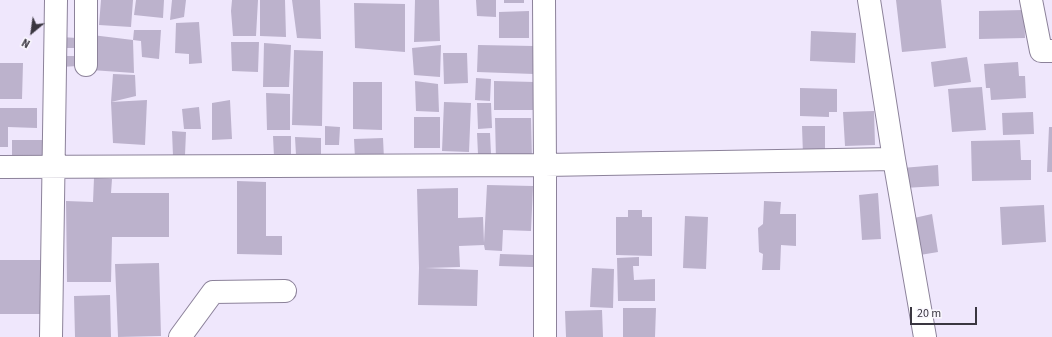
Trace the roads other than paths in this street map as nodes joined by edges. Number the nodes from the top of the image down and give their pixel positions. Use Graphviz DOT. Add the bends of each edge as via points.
graph roads {
  1 [pos="56,0"];
  2 [pos="86,0"];
  3 [pos="544,0"];
  4 [pos="869,0"];
  5 [pos="1031,0"];
  6 [pos="1052,51"];
  7 [pos="86,66"];
  8 [pos="894,159"];
  9 [pos="545,164"];
  10 [pos="0,167"];
  11 [pos="54,167"];
  12 [pos="285,291"];
  13 [pos="51,337"];
  14 [pos="180,337"];
  15 [pos="545,337"];
  16 [pos="925,337"];
  1 -- 11 [label="street"];
  2 -- 7 [label="street"];
  3 -- 9 [label="street"];
  4 -- 8 [label="street"];
  5 -- 6 [label="street" via="1041,51"];
  8 -- 9 [label="street"];
  8 -- 16 [label="street"];
  9 -- 11 [label="street"];
  9 -- 15 [label="street"];
  10 -- 11 [label="street"];
  11 -- 13 [label="street"];
  12 -- 14 [label="street" via="213,292"];
}
